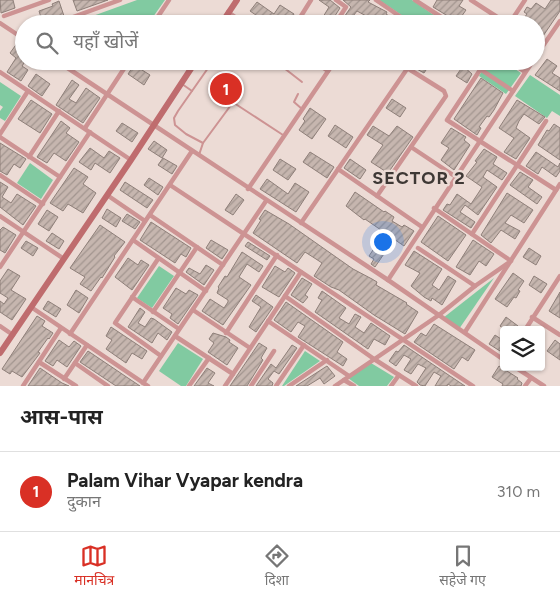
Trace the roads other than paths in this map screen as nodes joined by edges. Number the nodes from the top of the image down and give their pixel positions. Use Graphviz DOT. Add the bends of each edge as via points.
graph roads {
  1 [pos="49,0"];
  2 [pos="120,0"];
  3 [pos="168,0"];
  4 [pos="237,0"];
  5 [pos="311,0"];
  6 [pos="338,0"];
  7 [pos="376,0"];
  8 [pos="415,0"];
  9 [pos="471,0"];
  10 [pos="525,0"];
  11 [pos="81,15"];
  12 [pos="159,15"];
  13 [pos="226,15"];
  14 [pos="302,15"];
  15 [pos="342,15"];
  16 [pos="398,15"];
  17 [pos="438,15"];
  18 [pos="495,15"];
  19 [pos="515,15"];
  20 [pos="4,16"];
  21 [pos="560,20"];
  22 [pos="0,22"];
  23 [pos="15,32"];
  24 [pos="545,42"];
  25 [pos="70,70"];
  26 [pos="123,70"];
  27 [pos="190,70"];
  28 [pos="207,70"];
  29 [pos="287,70"];
  30 [pos="406,70"];
  31 [pos="409,70"];
  32 [pos="480,70"];
  33 [pos="522,70"];
  34 [pos="328,71"];
  35 [pos="0,72"];
  36 [pos="525,72"];
  37 [pos="302,82"];
  38 [pos="181,84"];
  39 [pos="28,91"];
  40 [pos="192,91"];
  41 [pos="513,91"];
  42 [pos="298,94"];
  43 [pos="107,95"];
  44 [pos="302,109"];
  45 [pos="59,111"];
  46 [pos="546,121"];
  47 [pos="154,125"];
  48 [pos="85,128"];
  49 [pos="90,132"];
  50 [pos="186,134"];
  51 [pos="0,136"];
  52 [pos="284,136"];
  53 [pos="479,141"];
  54 [pos="180,143"];
  55 [pos="203,143"];
  56 [pos="411,147"];
  57 [pos="192,151"];
  58 [pos="198,155"];
  59 [pos="29,157"];
  60 [pos="131,160"];
  61 [pos="517,165"];
  62 [pos="338,169"];
  63 [pos="0,175"];
  64 [pos="60,177"];
  65 [pos="456,177"];
  66 [pos="560,184"];
  67 [pos="170,185"];
  68 [pos="248,189"];
  69 [pos="556,190"];
  70 [pos="107,195"];
  71 [pos="377,196"];
  72 [pos="266,201"];
  73 [pos="43,204"];
  74 [pos="434,208"];
  75 [pos="150,215"];
  76 [pos="0,216"];
  77 [pos="145,221"];
  78 [pos="301,223"];
  79 [pos="422,227"];
  80 [pos="24,232"];
  81 [pos="244,234"];
  82 [pos="472,234"];
  83 [pos="133,240"];
  84 [pos="197,247"];
  85 [pos="418,248"];
  86 [pos="276,256"];
  87 [pos="2,259"];
  88 [pos="64,259"];
  89 [pos="158,259"];
  90 [pos="511,261"];
  91 [pos="223,265"];
  92 [pos="0,267"];
  93 [pos="301,272"];
  94 [pos="179,273"];
  95 [pos="560,276"];
  96 [pos="388,280"];
  97 [pos="475,286"];
  98 [pos="206,291"];
  99 [pos="284,296"];
  100 [pos="132,297"];
  101 [pos="31,307"];
  102 [pos="193,310"];
  103 [pos="153,312"];
  104 [pos="439,315"];
  105 [pos="532,317"];
  106 [pos="268,321"];
  107 [pos="0,326"];
  108 [pos="527,326"];
  109 [pos="61,328"];
  110 [pos="180,329"];
  111 [pos="226,332"];
  112 [pos="465,332"];
  113 [pos="70,334"];
  114 [pos="13,335"];
  115 [pos="560,335"];
  116 [pos="175,336"];
  117 [pos="403,340"];
  118 [pos="87,345"];
  119 [pos="304,345"];
  120 [pos="250,348"];
  121 [pos="274,351"];
  122 [pos="0,353"];
  123 [pos="161,356"];
  124 [pos="500,357"];
  125 [pos="209,358"];
  126 [pos="374,359"];
  127 [pos="326,360"];
  128 [pos="39,362"];
  129 [pos="74,363"];
  130 [pos="521,371"];
  131 [pos="233,374"];
  132 [pos="399,375"];
  133 [pos="349,376"];
  134 [pos="64,378"];
  135 [pos="531,378"];
  136 [pos="344,380"];
  137 [pos="100,384"];
  138 [pos="146,385"];
  139 [pos="23,386"];
  140 [pos="76,386"];
  141 [pos="108,386"];
  142 [pos="189,386"];
  143 [pos="225,386"];
  144 [pos="251,386"];
  145 [pos="276,386"];
  146 [pos="289,386"];
  147 [pos="335,386"];
  148 [pos="354,386"];
  149 [pos="391,386"];
  150 [pos="416,386"];
  151 [pos="473,386"];
  152 [pos="526,386"];
  153 [pos="544,386"];
  1 -- 20 [label="street"];
  2 -- 11 [label="street"];
  3 -- 12 [label="street"];
  4 -- 13 [label="street"];
  5 -- 14 [label="street"];
  6 -- 15 [label="street" via="346,7"];
  7 -- 16 [label="street"];
  8 -- 17 [label="street"];
  9 -- 18 [label="street"];
  10 -- 19 [label="street"];
  21 -- 24 [label="street"];
  22 -- 23 [label="street"];
  25 -- 43 [label="street"];
  26 -- 43 [label="street"];
  27 -- 38 [label="street"];
  28 -- 40 [label="lane"];
  29 -- 37 [label="lane"];
  30 -- 62 [label="street"];
  31 -- 56 [label="street" via="446,94"];
  32 -- 41 [label="street"];
  32 -- 53 [label="street" via="447,119"];
  33 -- 36 [label="street"];
  34 -- 44 [label="street"];
  35 -- 39 [label="street"];
  36 -- 41 [label="street"];
  38 -- 40 [label="lane"];
  38 -- 47 [label="street"];
  39 -- 45 [label="street"];
  39 -- 51 [label="street"];
  40 -- 50 [label="lane" via="173,122"];
  41 -- 53 [label="street"];
  42 -- 44 [label="lane" via="294,102"];
  43 -- 47 [label="street"];
  43 -- 48 [label="street"];
  44 -- 52 [label="street"];
  45 -- 48 [label="street"];
  45 -- 59 [label="street"];
  46 -- 61 [label="street"];
  47 -- 54 [label="street"];
  47 -- 60 [label="street"];
  48 -- 49 [label="street"];
  49 -- 60 [label="street"];
  49 -- 64 [label="street"];
  50 -- 54 [label="lane"];
  50 -- 55 [label="lane"];
  51 -- 59 [label="street"];
  52 -- 55 [label="lane" via="232,103"];
  52 -- 68 [label="street"];
  53 -- 61 [label="street"];
  53 -- 65 [label="street"];
  54 -- 57 [label="street"];
  55 -- 58 [label="lane"];
  56 -- 65 [label="street"];
  56 -- 71 [label="street"];
  57 -- 58 [label="street"];
  57 -- 67 [label="street"];
  58 -- 68 [label="street"];
  59 -- 64 [label="street"];
  60 -- 70 [label="street"];
  61 -- 69 [label="street"];
  61 -- 82 [label="street"];
  62 -- 71 [label="street"];
  62 -- 78 [label="street"];
  63 -- 73 [label="street"];
  64 -- 73 [label="street"];
  65 -- 74 [label="street"];
  66 -- 69 [label="street"];
  67 -- 75 [label="street"];
  67 -- 81 [label="street"];
  68 -- 72 [label="street"];
  69 -- 90 [label="street"];
  70 -- 77 [label="street"];
  70 -- 88 [label="street"];
  71 -- 79 [label="street"];
  72 -- 78 [label="street"];
  72 -- 81 [label="street"];
  73 -- 80 [label="street"];
  74 -- 79 [label="street"];
  74 -- 82 [label="street"];
  75 -- 77 [label="street"];
  75 -- 84 [label="street"];
  76 -- 80 [label="street"];
  77 -- 83 [label="street"];
  78 -- 96 [label="street"];
  79 -- 96 [label="street"];
  80 -- 87 [label="street"];
  80 -- 88 [label="street"];
  81 -- 86 [label="street"];
  81 -- 91 [label="street"];
  82 -- 90 [label="street"];
  83 -- 89 [label="street"];
  83 -- 113 [label="street"];
  84 -- 91 [label="street"];
  84 -- 94 [label="street"];
  85 -- 97 [label="street"];
  86 -- 93 [label="street"];
  86 -- 111 [label="street"];
  87 -- 92 [label="street"];
  88 -- 101 [label="street"];
  89 -- 94 [label="street"];
  89 -- 100 [label="street"];
  90 -- 97 [label="street"];
  90 -- 112 [label="street"];
  91 -- 98 [label="street"];
  93 -- 99 [label="street"];
  93 -- 117 [label="street"];
  94 -- 98 [label="street"];
  94 -- 103 [label="street"];
  95 -- 105 [label="street"];
  96 -- 104 [label="street"];
  97 -- 104 [label="street"];
  98 -- 102 [label="street"];
  99 -- 106 [label="street"];
  99 -- 126 [label="street"];
  100 -- 103 [label="street"];
  100 -- 123 [label="street" via="115,323"];
  101 -- 109 [label="street"];
  101 -- 114 [label="street"];
  102 -- 110 [label="street"];
  102 -- 111 [label="street"];
  103 -- 110 [label="street"];
  104 -- 112 [label="street"];
  104 -- 117 [label="street"];
  105 -- 108 [label="street"];
  105 -- 115 [label="street"];
  106 -- 119 [label="street"];
  106 -- 120 [label="street"];
  107 -- 114 [label="street"];
  109 -- 113 [label="street"];
  109 -- 128 [label="street"];
  110 -- 116 [label="street"];
  111 -- 120 [label="street"];
  112 -- 124 [label="street"];
  113 -- 118 [label="street"];
  114 -- 122 [label="street"];
  116 -- 123 [label="street"];
  116 -- 125 [label="street"];
  117 -- 126 [label="street"];
  117 -- 151 [label="street"];
  118 -- 129 [label="street"];
  118 -- 138 [label="street"];
  119 -- 127 [label="street"];
  119 -- 145 [label="street"];
  120 -- 131 [label="street"];
  121 -- 144 [label="street"];
  123 -- 138 [label="street"];
  125 -- 131 [label="street"];
  125 -- 142 [label="street"];
  126 -- 132 [label="street"];
  126 -- 133 [label="street"];
  127 -- 133 [label="street"];
  127 -- 146 [label="street"];
  128 -- 134 [label="street"];
  128 -- 139 [label="street"];
  129 -- 134 [label="street"];
  129 -- 137 [label="street"];
  130 -- 135 [label="street"];
  131 -- 143 [label="street"];
  132 -- 149 [label="street"];
  132 -- 150 [label="street"];
  133 -- 136 [label="street"];
  134 -- 140 [label="street"];
  135 -- 152 [label="street"];
  135 -- 153 [label="street"];
  136 -- 147 [label="street"];
  136 -- 148 [label="street"];
  137 -- 141 [label="street"];
}
